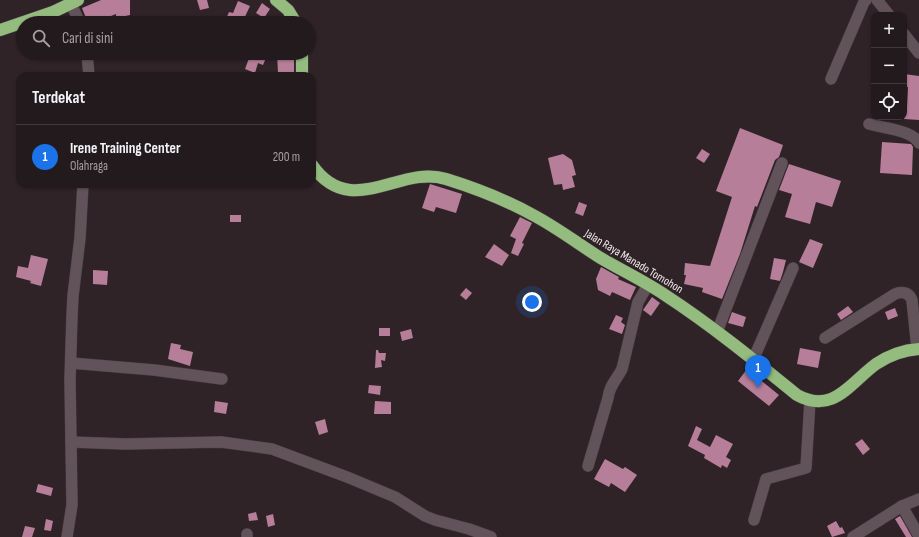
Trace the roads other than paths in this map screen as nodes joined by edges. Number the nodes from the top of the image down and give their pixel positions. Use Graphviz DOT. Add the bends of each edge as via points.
graph roads {
  1 [pos="276,0"];
  2 [pos="866,0"];
  3 [pos="877,0"];
  4 [pos="74,2"];
  5 [pos="887,12"];
  6 [pos="41,16"];
  7 [pos="78,16"];
  8 [pos="292,16"];
  9 [pos="16,25"];
  10 [pos="0,30"];
  11 [pos="907,38"];
  12 [pos="919,53"];
  13 [pos="88,60"];
  14 [pos="302,60"];
  15 [pos="89,72"];
  16 [pos="302,72"];
  17 [pos="831,79"];
  18 [pos="869,124"];
  19 [pos="919,143"];
  20 [pos="782,163"];
  21 [pos="316,170"];
  22 [pos="83,188"];
  23 [pos="794,268"];
  24 [pos="648,285"];
  25 [pos="717,332"];
  26 [pos="825,338"];
  27 [pos="918,349"];
  28 [pos="753,360"];
  29 [pos="71,363"];
  30 [pos="222,379"];
  31 [pos="810,400"];
  32 [pos="71,442"];
  33 [pos="588,466"];
  34 [pos="919,499"];
  35 [pos="902,506"];
  36 [pos="754,520"];
  37 [pos="919,536"];
  38 [pos="68,537"];
  39 [pos="491,537"];
  40 [pos="853,537"];
  1 -- 8 [label="highway"];
  2 -- 17 [label="street"];
  3 -- 5 [label="street"];
  4 -- 6 [label="highway"];
  4 -- 7 [label="street"];
  9 -- 10 [label="highway"];
  11 -- 12 [label="street"];
  13 -- 15 [label="street"];
  14 -- 16 [label="highway"];
  18 -- 19 [label="street" via="910,134"];
  20 -- 25 [label="street"];
  21 -- 24 [label="highway, Jalan Raya Manado Tomohon" via="328,182 351,190 367,190 427,176 444,178 532,214"];
  22 -- 29 [label="street" via="73,296"];
  23 -- 28 [label="street"];
  24 -- 25 [label="highway, Jalan Raya Manado Tomohon"];
  24 -- 33 [label="street" via="638,302 622,369 609,389"];
  25 -- 28 [label="highway, Jalan Raya Manado Tomohon"];
  26 -- 27 [label="street" via="902,292 908,294 912,300"];
  27 -- 31 [label="highway, Jalan Raya Manado Tomohon" via="903,351 880,362 834,399 822,402"];
  28 -- 31 [label="highway, Jalan Raya Manado Tomohon" via="797,395"];
  29 -- 30 [label="street"];
  29 -- 32 [label="street"];
  31 -- 36 [label="street" via="806,468 766,479"];
  32 -- 38 [label="street" via="72,505"];
  32 -- 39 [label="street" via="221,442 272,449 395,497 425,516"];
  34 -- 35 [label="street"];
  35 -- 37 [label="street"];
  35 -- 40 [label="street"];
}
